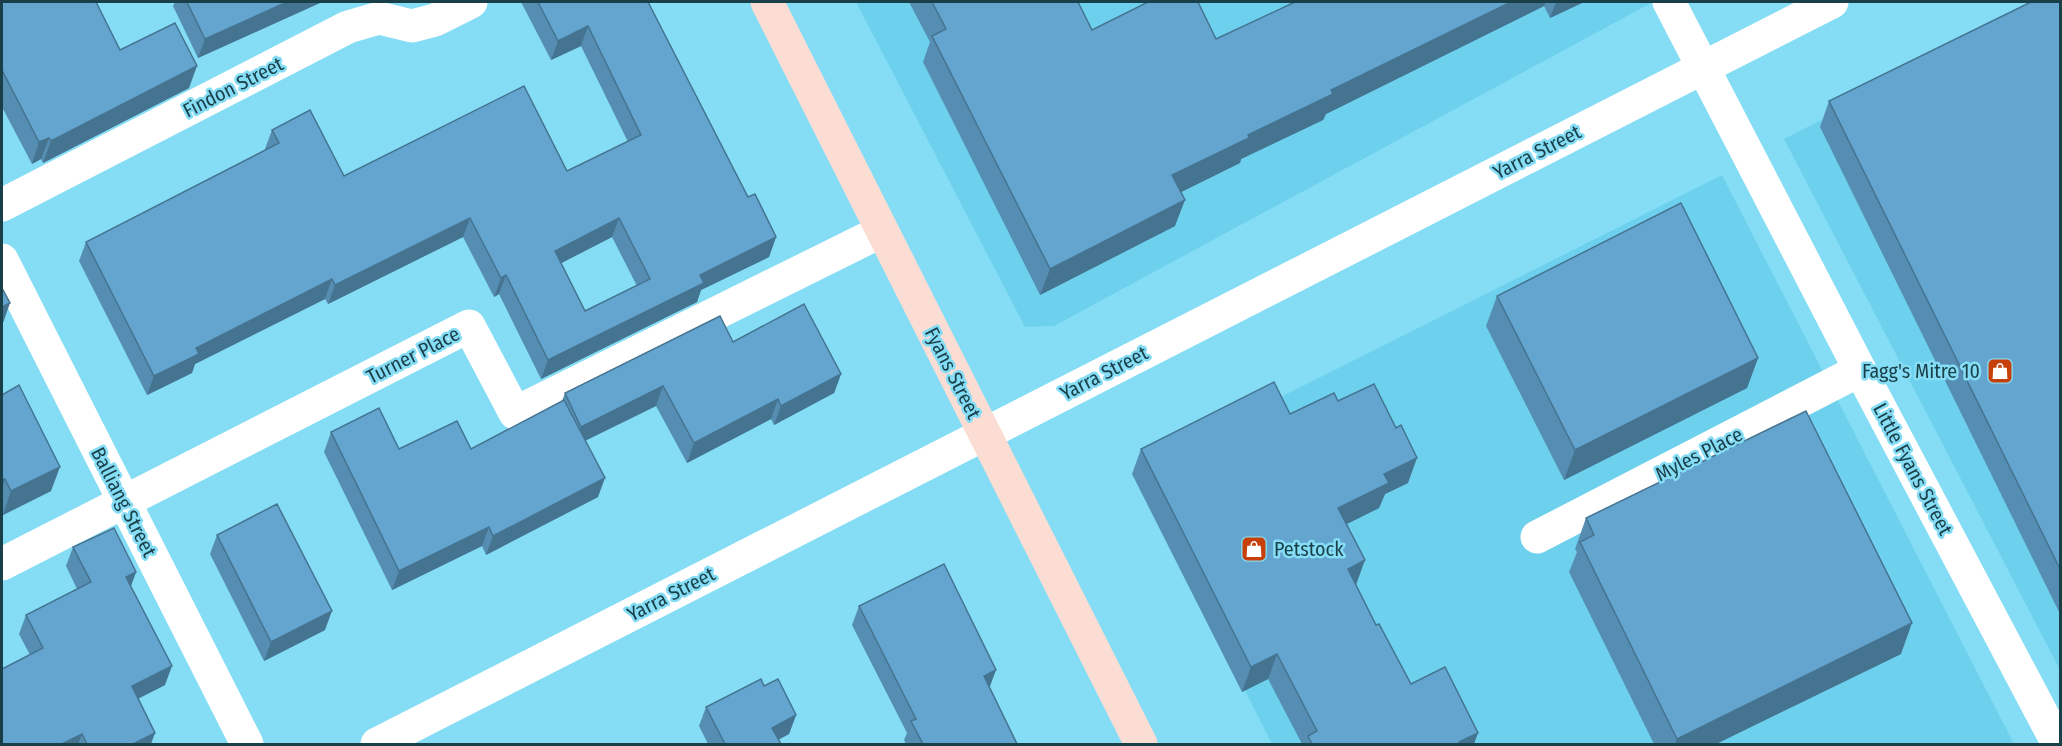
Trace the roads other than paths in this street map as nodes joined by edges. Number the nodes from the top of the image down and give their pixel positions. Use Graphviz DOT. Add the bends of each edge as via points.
graph roads {
  1 [pos="471,2"];
  2 [pos="767,2"];
  3 [pos="1669,2"];
  4 [pos="1832,2"];
  5 [pos="1702,68"];
  6 [pos="2,205"];
  7 [pos="882,231"];
  8 [pos="2,260"];
  9 [pos="1860,370"];
  10 [pos="984,435"];
  11 [pos="124,502"];
  12 [pos="1537,537"];
  13 [pos="2,564"];
  14 [pos="247,744"];
  15 [pos="377,744"];
  16 [pos="1141,744"];
  17 [pos="2058,744"];
  1 -- 6 [label="street, Findon Street" via="435,20 412,26 378,18 348,27"];
  2 -- 7 [label="main road, Fyans Street"];
  3 -- 5 [label="street, Little Fyans Street"];
  4 -- 5 [label="street, Yarra Street"];
  5 -- 9 [label="street, Little Fyans Street"];
  5 -- 10 [label="street, Yarra Street"];
  7 -- 10 [label="main road, Fyans Street"];
  7 -- 11 [label="street, Turner Place" via="516,413 469,327"];
  8 -- 11 [label="street, Balliang Street"];
  9 -- 12 [label="street, Myles Place"];
  9 -- 17 [label="street, Little Fyans Street"];
  10 -- 15 [label="street, Yarra Street"];
  10 -- 16 [label="main road, Fyans Street"];
  11 -- 13 [label="street, Turner Place"];
  11 -- 14 [label="street, Balliang Street"];
}
